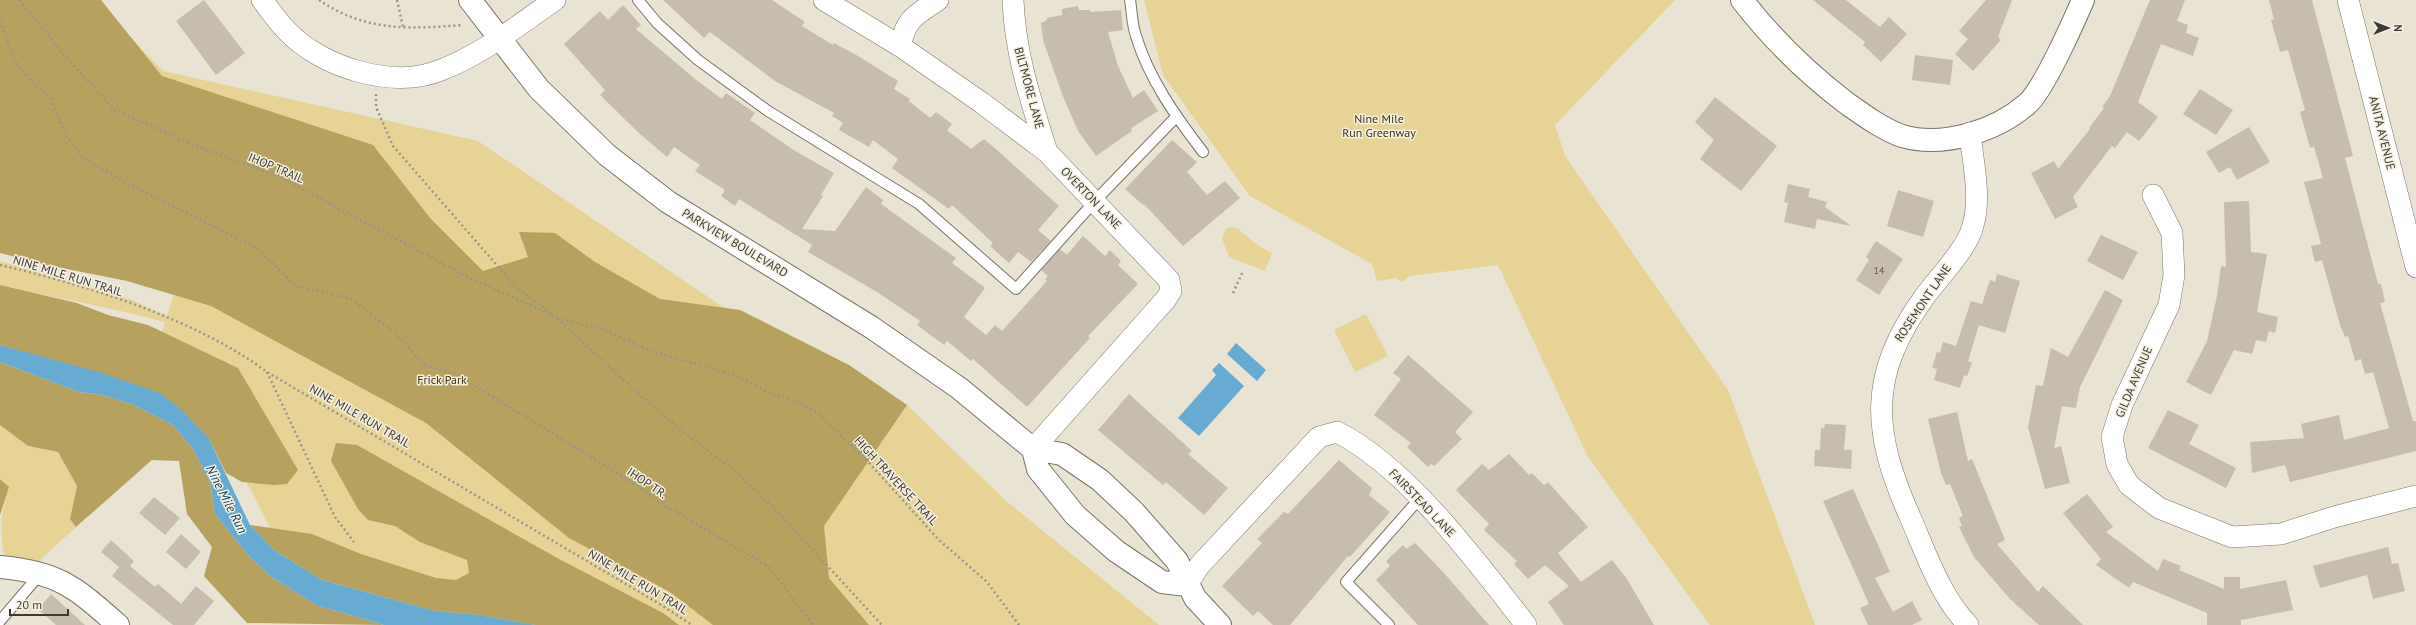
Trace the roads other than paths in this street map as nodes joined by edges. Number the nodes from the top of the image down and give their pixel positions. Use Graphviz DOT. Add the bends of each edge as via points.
graph roads {
  1 [pos="262,0"];
  2 [pos="470,0"];
  3 [pos="555,0"];
  4 [pos="638,0"];
  5 [pos="824,0"];
  6 [pos="938,0"];
  7 [pos="1013,0"];
  8 [pos="1130,0"];
  9 [pos="1742,0"];
  10 [pos="2082,0"];
  11 [pos="2348,0"];
  12 [pos="494,30"];
  13 [pos="900,46"];
  14 [pos="1176,117"];
  15 [pos="1970,133"];
  16 [pos="1047,152"];
  17 [pos="1204,152"];
  18 [pos="2153,195"];
  19 [pos="1094,201"];
  20 [pos="2416,267"];
  21 [pos="1033,449"];
  22 [pos="2416,496"];
  23 [pos="1420,498"];
  24 [pos="0,567"];
  25 [pos="41,573"];
  26 [pos="1187,585"];
  27 [pos="0,621"];
  28 [pos="118,625"];
  29 [pos="1220,625"];
  30 [pos="1389,625"];
  31 [pos="1526,625"];
  32 [pos="1968,625"];
  1 -- 12 [label="street" via="288,32 322,58 352,70 378,76 410,76 440,71 485,48"];
  2 -- 12 [label="street, PARKVIEW BOULEVARD"];
  3 -- 12 [label="street"];
  4 -- 19 [label="lane" via="658,23 698,60 768,111 919,204 1016,289"];
  5 -- 13 [label="street, OVERTON LANE"];
  6 -- 13 [label="street" via="912,17 905,28"];
  7 -- 16 [label="street, BILTMORE LANE" via="1014,32 1021,68"];
  8 -- 14 [label="lane" via="1136,36 1149,70"];
  9 -- 15 [label="street" via="1764,29 1803,68 1866,118 1902,136 1931,140"];
  10 -- 15 [label="street" via="2046,76 2029,104 1990,127"];
  11 -- 20 [label="street, ANITA AVENUE"];
  12 -- 21 [label="street, PARKVIEW BOULEVARD" via="539,89 607,155 668,202 870,326 959,388"];
  13 -- 16 [label="street, OVERTON LANE"];
  14 -- 17 [label="lane"];
  14 -- 19 [label="lane"];
  15 -- 32 [label="street, ROSEMONT LANE" via="1976,202 1971,232 1904,326 1886,366 1881,406 1883,434 1889,460 1904,505 1940,586"];
  16 -- 19 [label="street, OVERTON LANE"];
  18 -- 22 [label="street, GILDA AVENUE" via="2172,233 2174,275 2169,305 2122,405 2112,437 2117,464 2129,485 2159,508 2232,537 2281,534 2334,517"];
  19 -- 21 [label="street, OVERTON LANE" via="1169,280 1171,291 1124,348"];
  21 -- 26 [label="street, PARKVIEW BOULEVARD" via="1062,454 1100,480 1134,512 1177,561"];
  21 -- 26 [label="street" via="1038,469 1074,515 1116,551 1162,582"];
  23 -- 26 [label="street, FAIRSTEAD LANE" via="1393,471 1349,438 1337,432 1318,437 1199,566"];
  23 -- 30 [label="lane" via="1346,582"];
  23 -- 31 [label="street, FAIRSTEAD LANE" via="1486,573"];
  24 -- 25 [label="street"];
  25 -- 27 [label="lane"];
  25 -- 28 [label="street" via="63,581"];
  26 -- 29 [label="street, PARKVIEW BOULEVARD" via="1195,598"];
}
